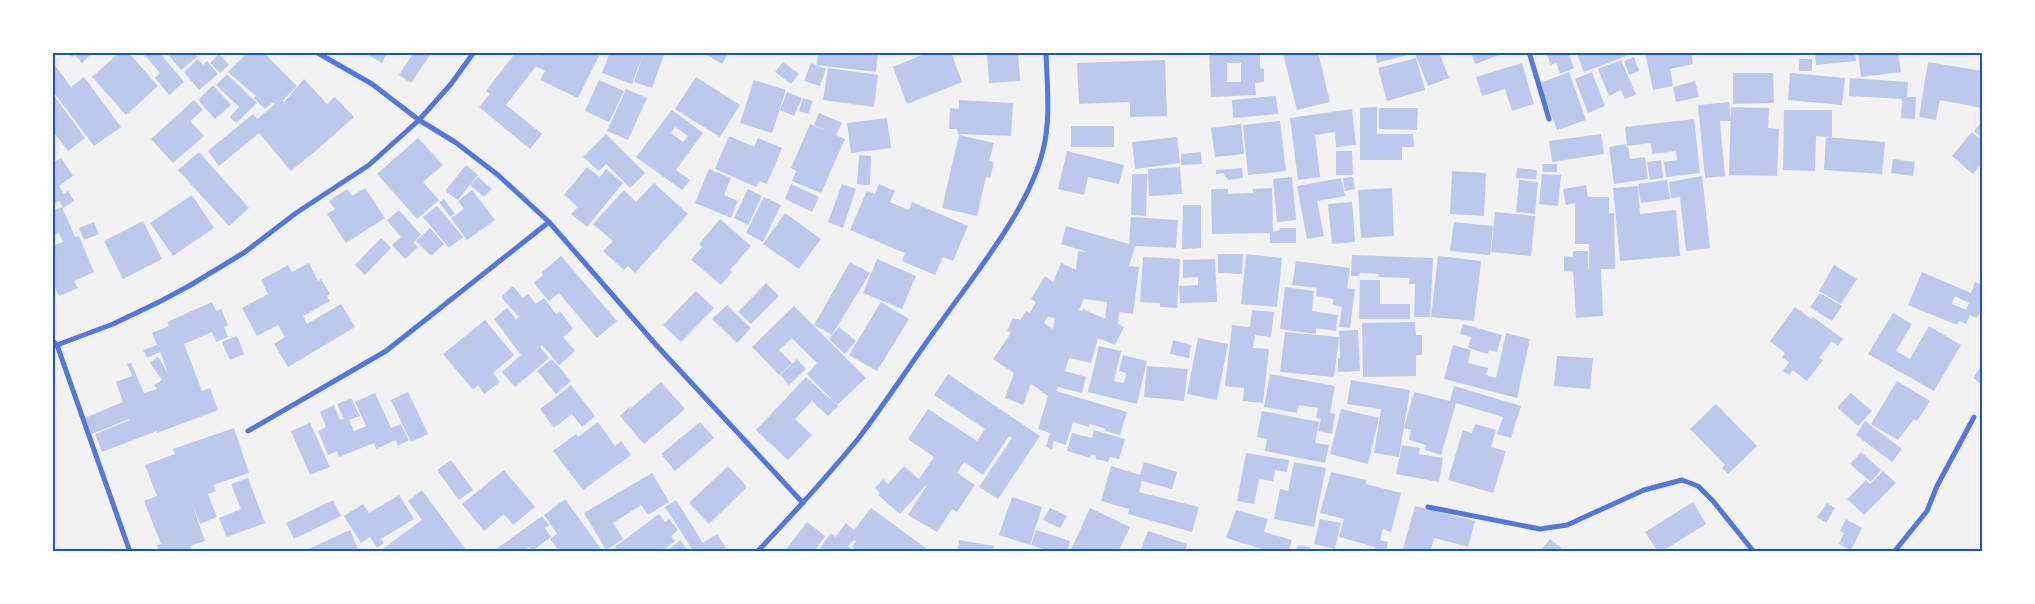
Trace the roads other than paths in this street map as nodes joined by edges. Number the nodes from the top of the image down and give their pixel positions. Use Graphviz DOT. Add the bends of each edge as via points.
graph roads {
  1 [pos="316,52"];
  2 [pos="474,52"];
  3 [pos="1046,52"];
  4 [pos="1529,52"];
  5 [pos="1549,119"];
  6 [pos="419,120"];
  7 [pos="549,222"];
  8 [pos="52,340"];
  9 [pos="55,345"];
  10 [pos="1974,417"];
  11 [pos="248,431"];
  12 [pos="803,503"];
  13 [pos="1428,507"];
  14 [pos="130,552"];
  15 [pos="757,552"];
  16 [pos="1754,552"];
  17 [pos="1894,552"];
  1 -- 6 [label="street" via="372,84"];
  2 -- 6 [label="street"];
  3 -- 12 [label="street" via="1047,130 1036,173 1022,201 976,274 858,438"];
  4 -- 5 [label="street"];
  6 -- 7 [label="street" via="455,142 498,175"];
  6 -- 9 [label="street" via="369,165 296,213 245,252 157,304"];
  7 -- 11 [label="street" via="386,351"];
  7 -- 12 [label="street" via="658,347"];
  8 -- 9 [label="street"];
  9 -- 14 [label="street"];
  10 -- 17 [label="street" via="1927,511"];
  12 -- 15 [label="street"];
  13 -- 16 [label="street" via="1540,529 1567,525 1644,490 1682,480 1698,486"];
}
